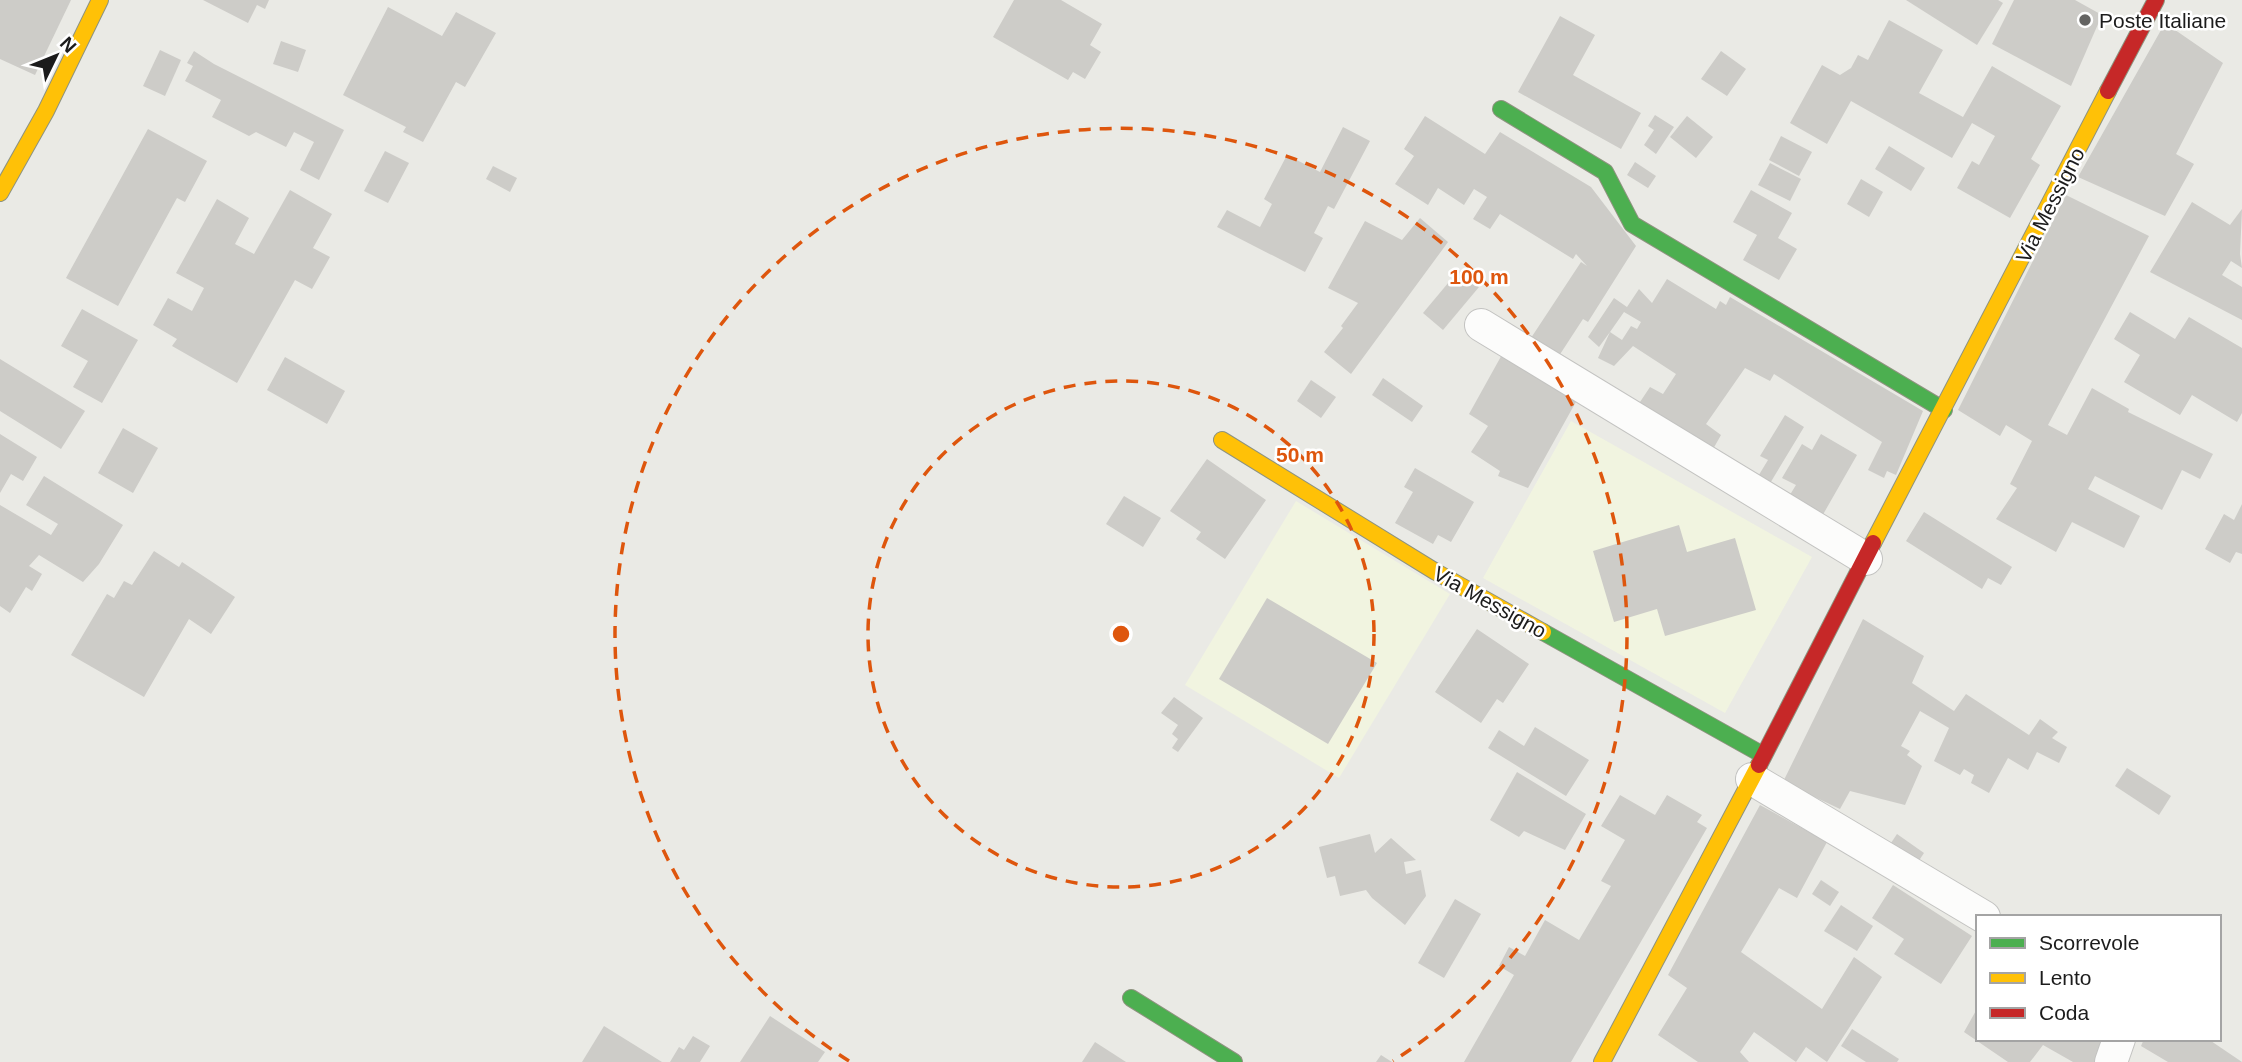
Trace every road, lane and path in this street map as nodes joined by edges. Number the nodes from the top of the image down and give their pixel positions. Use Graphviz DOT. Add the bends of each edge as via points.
graph roads {
  1 [pos="100,0"];
  2 [pos="2156,0"];
  3 [pos="1501,109"];
  4 [pos="0,193"];
  5 [pos="1481,325"];
  6 [pos="1944,410"];
  7 [pos="1222,440"];
  8 [pos="1866,559"];
  9 [pos="1757,767"];
  10 [pos="1981,915"];
  11 [pos="1131,998"];
  12 [pos="2118,1041"];
  13 [pos="1234,1062"];
  14 [pos="1602,1062"];
  15 [pos="2111,1062"];
  1 -- 4 [label="street"];
  2 -- 6 [label="street, Via Messigno"];
  3 -- 6 [label="street" via="1605,172 1632,224"];
  5 -- 8 [label="street"];
  6 -- 8 [label="street, Via Messigno"];
  7 -- 9 [label="street, Via Messigno"];
  8 -- 9 [label="street, Via Messigno"];
  9 -- 10 [label="street, Via Messigno"];
  9 -- 14 [label="street, Via Messigno"];
  11 -- 13 [label="street"];
  12 -- 15 [label="street"];
}
